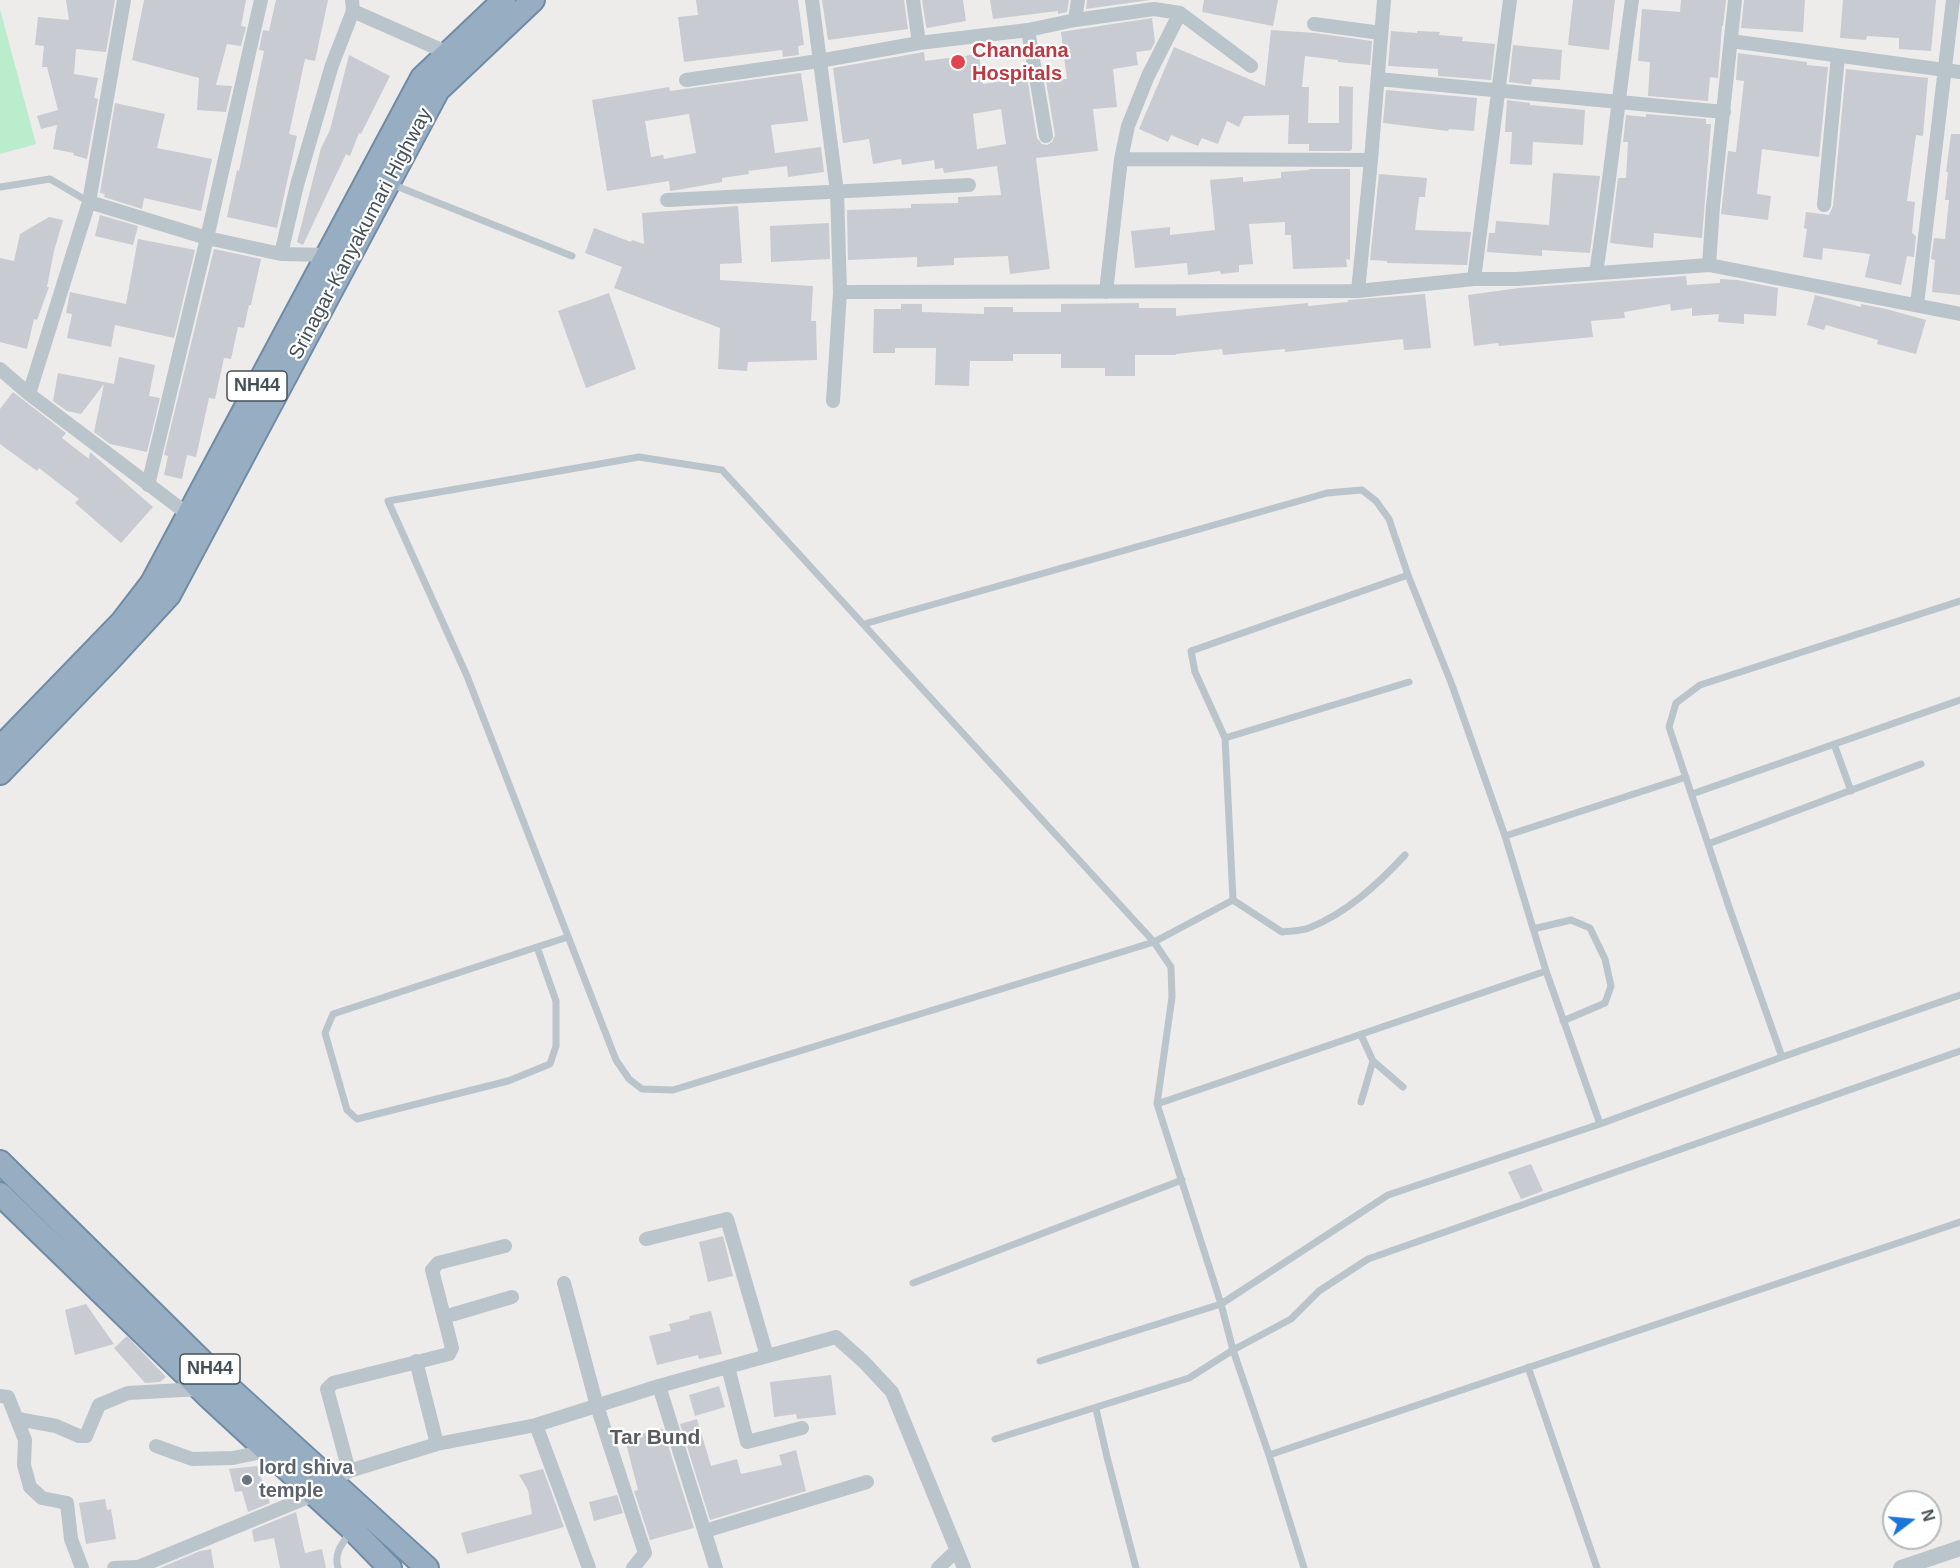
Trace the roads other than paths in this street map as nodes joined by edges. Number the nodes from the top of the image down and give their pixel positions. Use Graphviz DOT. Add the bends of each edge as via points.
graph roads {
  1 [pos="124,0"];
  2 [pos="261,0"];
  3 [pos="533,0"];
  4 [pos="812,0"];
  5 [pos="913,0"];
  6 [pos="1078,0"];
  7 [pos="1384,0"];
  8 [pos="1510,0"];
  9 [pos="1632,0"];
  10 [pos="1736,0"];
  11 [pos="1953,0"];
  12 [pos="353,5"];
  13 [pos="502,12"];
  14 [pos="1180,13"];
  15 [pos="1075,20"];
  16 [pos="1314,24"];
  17 [pos="1028,30"];
  18 [pos="1381,33"];
  19 [pos="1731,41"];
  20 [pos="919,43"];
  21 [pos="448,53"];
  22 [pos="1838,56"];
  23 [pos="819,61"];
  24 [pos="1251,66"];
  25 [pos="1944,70"];
  26 [pos="1960,72"];
  27 [pos="1378,79"];
  28 [pos="686,80"];
  29 [pos="1497,91"];
  30 [pos="1617,101"];
  31 [pos="1724,112"];
  32 [pos="1046,136"];
  33 [pos="1121,159"];
  34 [pos="1371,160"];
  35 [pos="388,183"];
  36 [pos="969,185"];
  37 [pos="0,187"];
  38 [pos="837,192"];
  39 [pos="668,200"];
  40 [pos="89,202"];
  41 [pos="1824,205"];
  42 [pos="207,238"];
  43 [pos="281,254"];
  44 [pos="328,255"];
  45 [pos="572,256"];
  46 [pos="1709,265"];
  47 [pos="1596,273"];
  48 [pos="1474,279"];
  49 [pos="1358,291"];
  50 [pos="840,292"];
  51 [pos="1106,292"];
  52 [pos="1917,305"];
  53 [pos="1960,314"];
  54 [pos="0,369"];
  55 [pos="29,393"];
  56 [pos="833,401"];
  57 [pos="148,485"];
  58 [pos="189,515"];
  59 [pos="1408,575"];
  60 [pos="1960,601"];
  61 [pos="864,624"];
  62 [pos="1409,682"];
  63 [pos="1960,700"];
  64 [pos="1225,738"];
  65 [pos="1834,744"];
  66 [pos="0,748"];
  67 [pos="1921,764"];
  68 [pos="0,773"];
  69 [pos="1686,777"];
  70 [pos="1851,791"];
  71 [pos="1692,794"];
  72 [pos="1505,836"];
  73 [pos="1708,844"];
  74 [pos="1405,855"];
  75 [pos="1233,900"];
  76 [pos="1533,929"];
  77 [pos="568,937"];
  78 [pos="1154,942"];
  79 [pos="537,947"];
  80 [pos="1546,972"];
  81 [pos="1960,995"];
  82 [pos="1563,1021"];
  83 [pos="1361,1035"];
  84 [pos="1960,1051"];
  85 [pos="1782,1057"];
  86 [pos="1373,1061"];
  87 [pos="1403,1088"];
  88 [pos="1361,1102"];
  89 [pos="1157,1104"];
  90 [pos="1599,1124"];
  91 [pos="0,1162"];
  92 [pos="1182,1180"];
  93 [pos="0,1194"];
  94 [pos="1960,1222"];
  95 [pos="646,1239"];
  96 [pos="505,1246"];
  97 [pos="913,1282"];
  98 [pos="564,1283"];
  99 [pos="512,1297"];
  100 [pos="1221,1304"];
  101 [pos="444,1317"];
  102 [pos="1233,1350"];
  103 [pos="767,1356"];
  104 [pos="416,1361"];
  105 [pos="1040,1361"];
  106 [pos="728,1367"];
  107 [pos="1528,1367"];
  108 [pos="659,1386"];
  109 [pos="200,1389"];
  110 [pos="0,1396"];
  111 [pos="597,1406"];
  112 [pos="1096,1409"];
  113 [pos="18,1419"];
  114 [pos="536,1425"];
  115 [pos="802,1428"];
  116 [pos="995,1439"];
  117 [pos="437,1444"];
  118 [pos="156,1446"];
  119 [pos="267,1451"];
  120 [pos="1269,1455"];
  121 [pos="867,1482"];
  122 [pos="331,1483"];
  123 [pos="352,1529"];
  124 [pos="705,1531"];
  125 [pos="1960,1548"];
  126 [pos="957,1550"];
  127 [pos="82,1568"];
  128 [pos="114,1568"];
  129 [pos="136,1568"];
  130 [pos="338,1568"];
  131 [pos="390,1568"];
  132 [pos="427,1568"];
  133 [pos="589,1568"];
  134 [pos="633,1568"];
  135 [pos="716,1568"];
  136 [pos="938,1568"];
  137 [pos="964,1568"];
  138 [pos="1136,1568"];
  139 [pos="1304,1568"];
  140 [pos="1597,1568"];
  141 [pos="1901,1568"];
  1 -- 40 [label="street"];
  2 -- 42 [label="street"];
  3 -- 13 [label="highway, Srinagar-Kanyakumari Highway / NH44"];
  4 -- 23 [label="street"];
  5 -- 20 [label="street"];
  6 -- 15 [label="street"];
  7 -- 18 [label="street"];
  8 -- 29 [label="street"];
  9 -- 30 [label="street"];
  10 -- 19 [label="street"];
  11 -- 25 [label="street"];
  12 -- 21 [label="street"];
  12 -- 43 [label="street" via="297,185"];
  13 -- 21 [label="highway, Srinagar-Kanyakumari Highway / NH44"];
  13 -- 35 [label="highway, Srinagar-Kanyakumari Highway / NH44" via="438,90"];
  14 -- 15 [label="street" via="1154,9"];
  14 -- 24 [label="street"];
  14 -- 33 [label="street" via="1148,76 1128,126"];
  15 -- 17 [label="street"];
  16 -- 18 [label="street"];
  17 -- 20 [label="street"];
  17 -- 32 [label="street"];
  18 -- 27 [label="street"];
  19 -- 22 [label="street"];
  19 -- 31 [label="street"];
  20 -- 23 [label="street"];
  21 -- 44 [label="highway, Srinagar-Kanyakumari Highway / NH44" via="422,78"];
  22 -- 25 [label="street"];
  22 -- 41 [label="street"];
  23 -- 28 [label="street"];
  23 -- 38 [label="street"];
  25 -- 26 [label="street"];
  25 -- 52 [label="street"];
  27 -- 29 [label="street"];
  27 -- 34 [label="street"];
  29 -- 30 [label="street"];
  29 -- 48 [label="street"];
  30 -- 31 [label="street"];
  30 -- 47 [label="street"];
  31 -- 46 [label="street"];
  33 -- 34 [label="street"];
  33 -- 51 [label="street"];
  34 -- 49 [label="street"];
  35 -- 45 [label="lane"];
  35 -- 68 [label="highway, Srinagar-Kanyakumari Highway / NH44" via="168,595"];
  36 -- 38 [label="street"];
  37 -- 40 [label="lane" via="50,179"];
  38 -- 39 [label="street"];
  38 -- 50 [label="street"];
  40 -- 42 [label="street"];
  40 -- 55 [label="street"];
  42 -- 43 [label="street"];
  42 -- 57 [label="street"];
  43 -- 44 [label="street"];
  44 -- 58 [label="highway, Srinagar-Kanyakumari Highway / NH44"];
  46 -- 47 [label="street"];
  46 -- 52 [label="street"];
  47 -- 48 [label="street"];
  48 -- 49 [label="street"];
  49 -- 51 [label="street"];
  50 -- 51 [label="street"];
  50 -- 56 [label="street"];
  52 -- 53 [label="street"];
  54 -- 55 [label="street"];
  55 -- 57 [label="street"];
  57 -- 58 [label="street"];
  58 -- 66 [label="highway, Srinagar-Kanyakumari Highway / NH44" via="152,584 122,622"];
  59 -- 61 [label="lane" via="1389,519 1376,501 1362,490 1327,492"];
  59 -- 64 [label="lane" via="1191,651 1194,672"];
  59 -- 72 [label="lane"];
  60 -- 69 [label="lane" via="1700,685 1676,703 1670,727"];
  61 -- 77 [label="lane" via="723,470 639,457 388,501 467,676"];
  61 -- 78 [label="lane"];
  62 -- 64 [label="lane"];
  63 -- 65 [label="lane"];
  64 -- 75 [label="lane"];
  65 -- 70 [label="lane"];
  65 -- 71 [label="lane"];
  67 -- 70 [label="lane"];
  69 -- 71 [label="lane"];
  69 -- 72 [label="lane"];
  70 -- 73 [label="lane"];
  71 -- 73 [label="lane"];
  72 -- 76 [label="lane"];
  73 -- 85 [label="lane"];
  74 -- 75 [label="lane" via="1383,879 1343,910 1308,929 1282,932"];
  75 -- 78 [label="lane"];
  76 -- 80 [label="lane"];
  76 -- 82 [label="lane" via="1570,920 1590,928 1605,959 1611,986 1605,1002"];
  77 -- 78 [label="lane" via="622,1070 642,1089 673,1090"];
  77 -- 79 [label="lane"];
  78 -- 89 [label="lane" via="1171,967 1172,997"];
  79 -- 79 [label="lane" via="556,1001 556,1046 550,1064 508,1081 357,1119 347,1110 325,1033 333,1014"];
  80 -- 82 [label="lane"];
  80 -- 83 [label="lane"];
  81 -- 85 [label="lane"];
  82 -- 90 [label="lane"];
  83 -- 86 [label="lane"];
  83 -- 89 [label="lane"];
  84 -- 102 [label="lane" via="1368,1259 1319,1291 1291,1319"];
  85 -- 90 [label="lane"];
  86 -- 87 [label="lane"];
  86 -- 88 [label="lane"];
  89 -- 92 [label="lane"];
  90 -- 100 [label="lane" via="1388,1195"];
  91 -- 122 [label="highway, NH44"];
  92 -- 97 [label="lane"];
  92 -- 100 [label="lane"];
  93 -- 109 [label="highway, NH44"];
  94 -- 107 [label="lane"];
  95 -- 103 [label="street" via="727,1219"];
  96 -- 101 [label="street" via="438,1263 432,1270"];
  98 -- 111 [label="street"];
  99 -- 101 [label="street"];
  100 -- 102 [label="lane"];
  100 -- 105 [label="lane"];
  101 -- 104 [label="street" via="452,1348 449,1354"];
  102 -- 112 [label="lane" via="1190,1378"];
  102 -- 120 [label="lane"];
  103 -- 106 [label="street"];
  103 -- 126 [label="street" via="836,1337 864,1362 892,1392"];
  104 -- 117 [label="street"];
  104 -- 122 [label="street" via="333,1383 327,1389"];
  106 -- 108 [label="street"];
  106 -- 115 [label="street" via="747,1442"];
  107 -- 120 [label="lane"];
  107 -- 140 [label="lane"];
  108 -- 111 [label="street"];
  108 -- 124 [label="street"];
  109 -- 113 [label="street" via="128,1393 99,1405 86,1436"];
  109 -- 119 [label="highway, NH44"];
  110 -- 113 [label="street" via="8,1397"];
  111 -- 114 [label="street"];
  111 -- 134 [label="street" via="645,1553"];
  112 -- 116 [label="lane"];
  112 -- 138 [label="lane"];
  113 -- 127 [label="street" via="25,1440 24,1465 30,1487 42,1498 67,1503 71,1539"];
  114 -- 117 [label="street"];
  114 -- 133 [label="street"];
  117 -- 122 [label="street"];
  118 -- 119 [label="street" via="192,1459 233,1458"];
  119 -- 122 [label="highway, NH44"];
  120 -- 139 [label="lane"];
  121 -- 124 [label="street"];
  122 -- 123 [label="highway, NH44"];
  122 -- 129 [label="street"];
  122 -- 132 [label="highway, NH44"];
  123 -- 130 [label="lane" via="339,1549"];
  123 -- 131 [label="highway, NH44"];
  124 -- 135 [label="street"];
  125 -- 141 [label="street"];
  126 -- 136 [label="street"];
  126 -- 137 [label="street"];
  128 -- 129 [label="street"];
}
